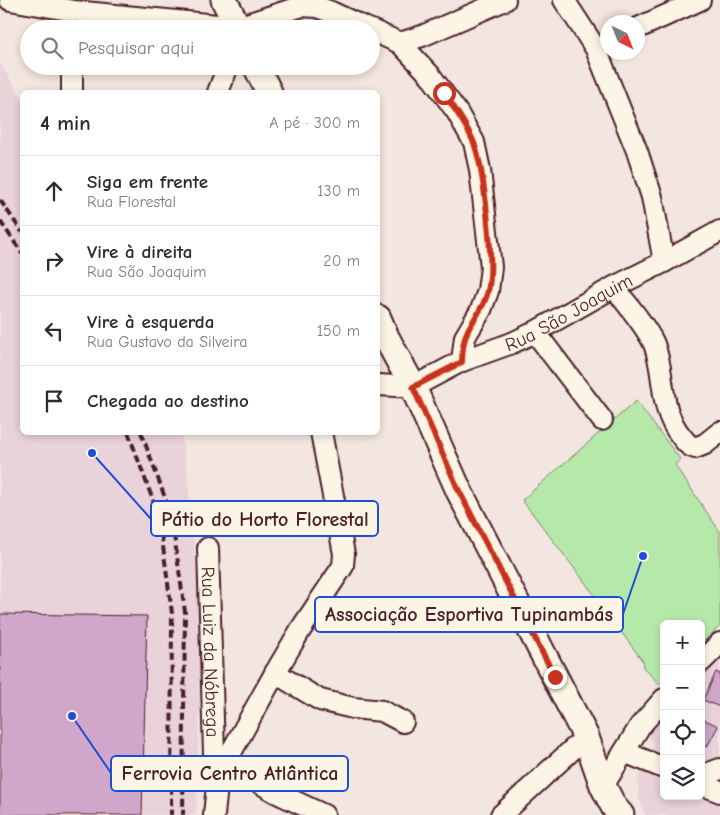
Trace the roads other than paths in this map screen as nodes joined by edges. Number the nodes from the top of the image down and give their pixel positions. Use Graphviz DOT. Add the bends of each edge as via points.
graph roads {
  1 [pos="10,0"];
  2 [pos="224,0"];
  3 [pos="504,0"];
  4 [pos="564,0"];
  5 [pos="700,0"];
  6 [pos="74,20"];
  7 [pos="234,20"];
  8 [pos="261,20"];
  9 [pos="349,20"];
  10 [pos="645,25"];
  11 [pos="380,34"];
  12 [pos="400,43"];
  13 [pos="600,44"];
  14 [pos="607,60"];
  15 [pos="72,75"];
  16 [pos="225,75"];
  17 [pos="260,75"];
  18 [pos="72,90"];
  19 [pos="219,90"];
  20 [pos="268,90"];
  21 [pos="720,231"];
  22 [pos="664,262"];
  23 [pos="614,288"];
  24 [pos="380,323"];
  25 [pos="535,332"];
  26 [pos="462,362"];
  27 [pos="380,385"];
  28 [pos="413,387"];
  29 [pos="602,420"];
  30 [pos="720,432"];
  31 [pos="322,435"];
  32 [pos="208,548"];
  33 [pos="720,643"];
  34 [pos="705,658"];
  35 [pos="275,673"];
  36 [pos="660,704"];
  37 [pos="403,722"];
  38 [pos="586,737"];
  39 [pos="624,752"];
  40 [pos="660,766"];
  41 [pos="720,769"];
  42 [pos="705,775"];
  43 [pos="218,776"];
  44 [pos="603,786"];
  45 [pos="705,786"];
  46 [pos="720,792"];
  47 [pos="214,815"];
  48 [pos="324,815"];
  49 [pos="501,815"];
  50 [pos="621,815"];
  1 -- 6 [label="street"];
  2 -- 7 [label="main road"];
  3 -- 12 [label="street"];
  4 -- 13 [label="street"];
  5 -- 10 [label="street"];
  8 -- 9 [label="street" via="302,6 317,7"];
  11 -- 12 [label="street"];
  12 -- 26 [label="street" via="430,75 457,112 474,142 480,170 490,267 488,291 465,337"];
  14 -- 22 [label="street" via="652,197"];
  15 -- 18 [label="street"];
  16 -- 19 [label="street"];
  17 -- 20 [label="main road"];
  21 -- 22 [label="street, Rua São Joaquim"];
  22 -- 23 [label="street, Rua São Joaquim"];
  23 -- 25 [label="street, Rua São Joaquim"];
  23 -- 30 [label="street" via="654,345 667,411 676,429 695,448"];
  24 -- 28 [label="main road"];
  25 -- 26 [label="street, Rua São Joaquim"];
  25 -- 29 [label="street"];
  26 -- 28 [label="street, Rua São Joaquim"];
  27 -- 28 [label="street"];
  28 -- 38 [label="main road" via="459,491"];
  31 -- 35 [label="street" via="344,554 343,566"];
  32 -- 43 [label="street, Rua Luiz da Nóbrega" via="214,754"];
  33 -- 34 [label="street"];
  35 -- 37 [label="street" via="320,700 382,711"];
  35 -- 43 [label="street"];
  36 -- 39 [label="street" via="640,726"];
  38 -- 44 [label="main road"];
  38 -- 49 [label="street"];
  39 -- 40 [label="street"];
  39 -- 44 [label="street"];
  41 -- 42 [label="street"];
  43 -- 47 [label="street, Rua Luiz da Nóbrega"];
  43 -- 48 [label="street" via="250,777"];
  44 -- 50 [label="main road"];
  45 -- 46 [label="street"];
}
